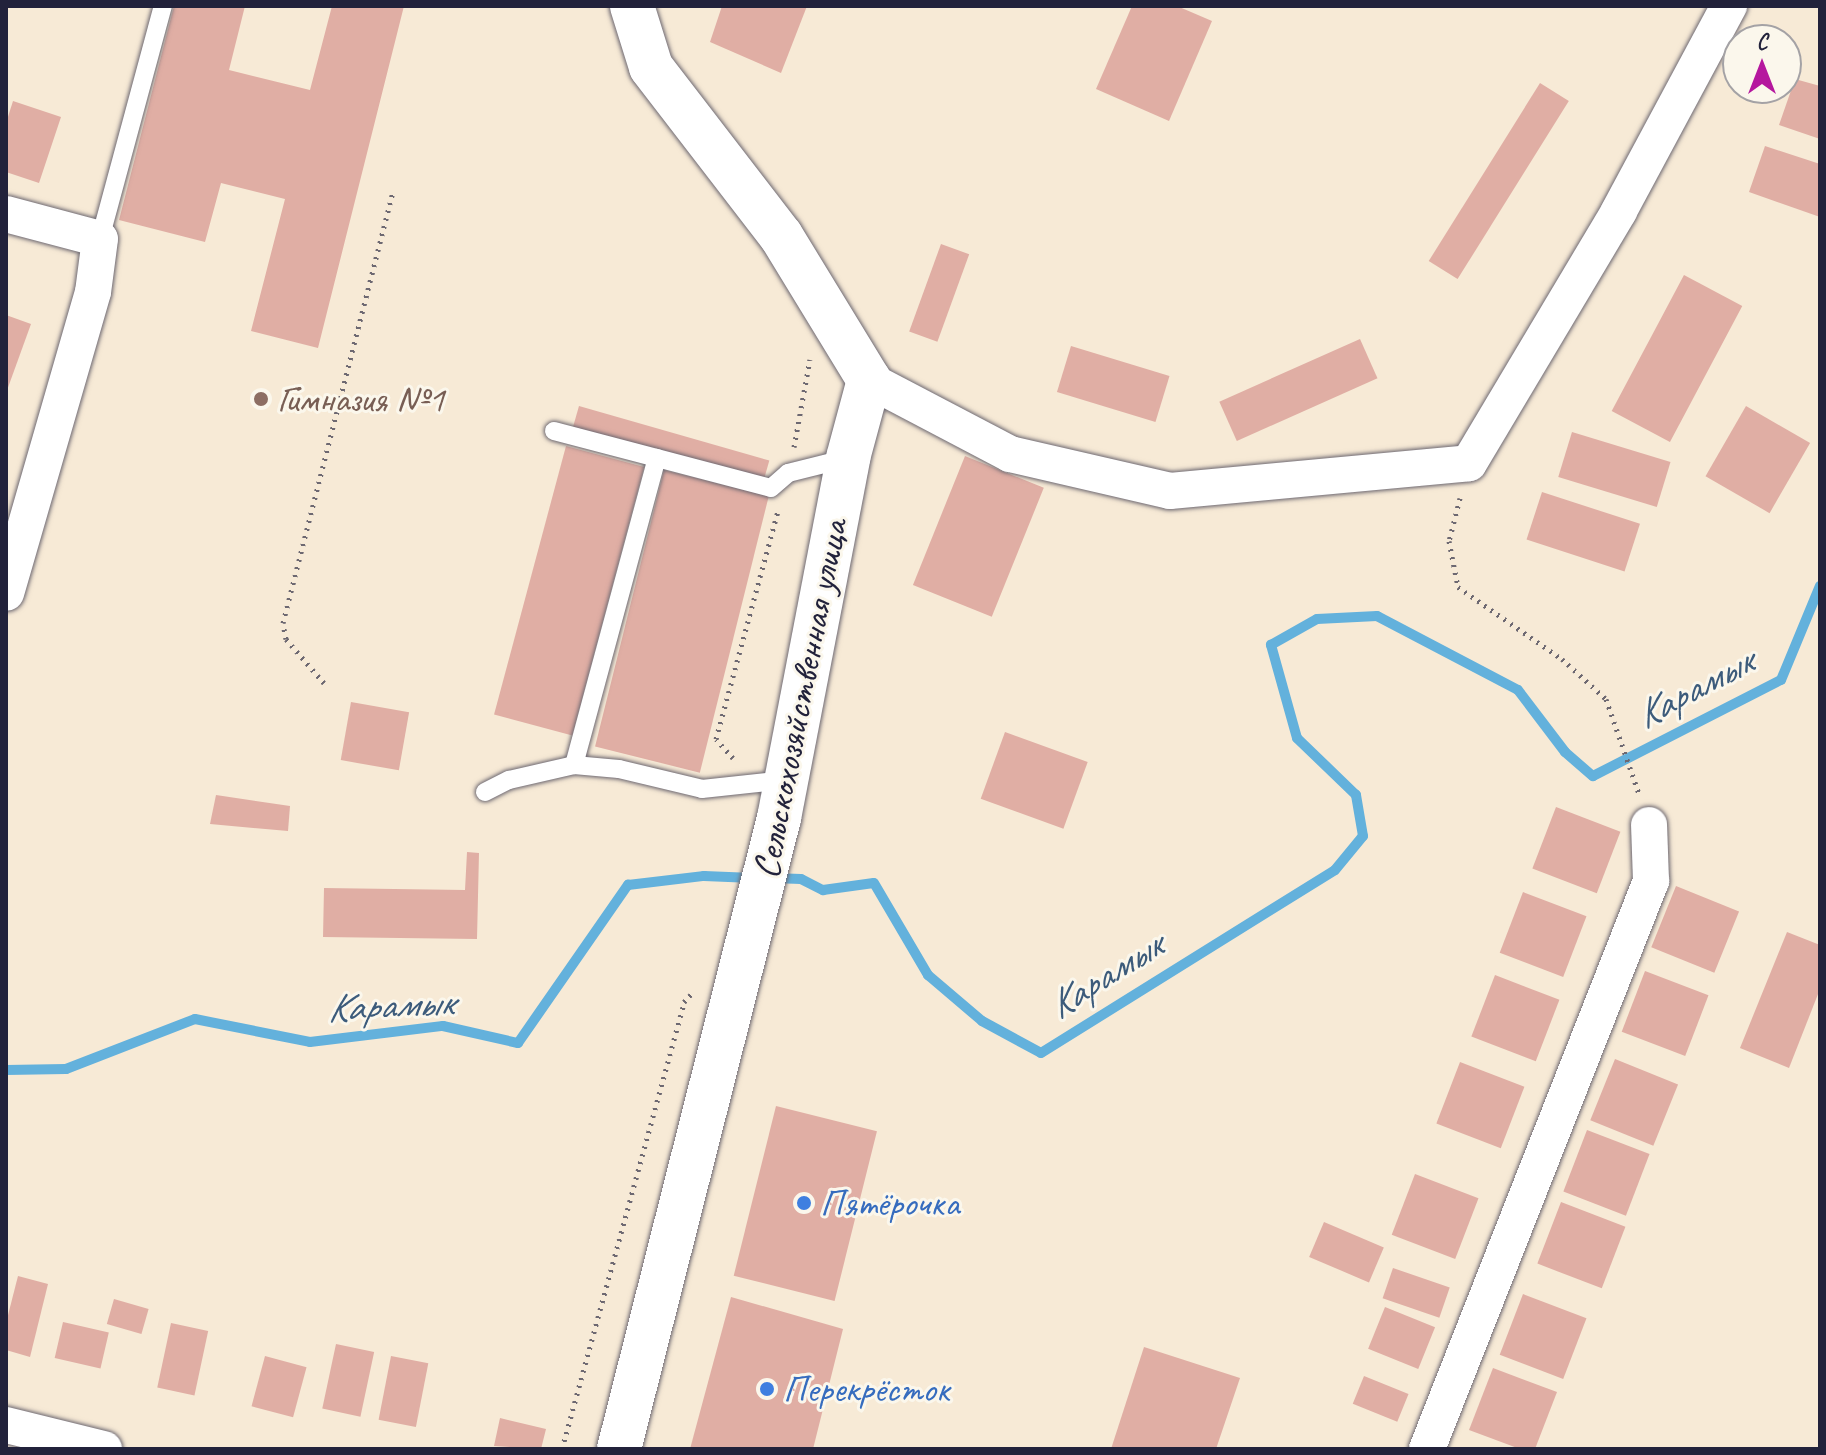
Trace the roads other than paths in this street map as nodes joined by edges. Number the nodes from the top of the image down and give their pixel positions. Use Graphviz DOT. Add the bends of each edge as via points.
graph roads {
  1 [pos="163,6"];
  2 [pos="632,6"];
  3 [pos="1729,6"];
  4 [pos="6,214"];
  5 [pos="100,239"];
  6 [pos="869,380"];
  7 [pos="554,431"];
  8 [pos="657,458"];
  9 [pos="848,458"];
  10 [pos="6,593"];
  11 [pos="574,765"];
  12 [pos="485,792"];
  13 [pos="775,795"];
  14 [pos="1649,825"];
  15 [pos="6,1425"];
  16 [pos="104,1449"];
  17 [pos="619,1449"];
  18 [pos="1427,1449"];
  1 -- 5 [label="lane"];
  2 -- 6 [label="main road" via="651,67 781,236"];
  3 -- 6 [label="street" via="1619,211 1469,463 1170,491 1010,454"];
  4 -- 5 [label="street"];
  5 -- 10 [label="street" via="93,292"];
  6 -- 9 [label="main road, Сельскохозяйственная улица"];
  7 -- 8 [label="lane"];
  8 -- 9 [label="lane" via="771,488 788,473"];
  8 -- 11 [label="lane"];
  9 -- 13 [label="main road, Сельскохозяйственная улица"];
  11 -- 12 [label="lane" via="509,780"];
  11 -- 13 [label="lane" via="619,769 702,789"];
  13 -- 17 [label="main road, Сельскохозяйственная улица" via="723,976"];
  14 -- 18 [label="street" via="1651,881"];
  15 -- 16 [label="street"];
}
